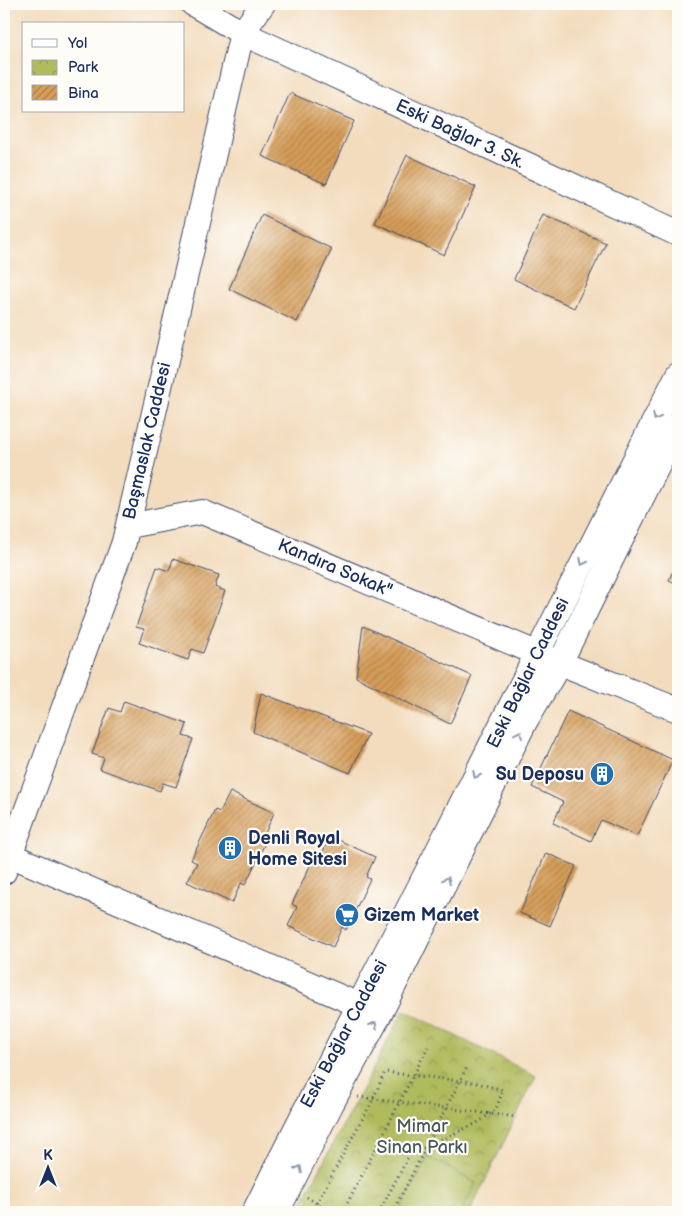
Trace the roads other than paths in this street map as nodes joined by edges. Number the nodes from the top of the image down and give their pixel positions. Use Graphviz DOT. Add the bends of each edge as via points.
graph roads {
  1 [pos="192,4"];
  2 [pos="264,4"];
  3 [pos="242,34"];
  4 [pos="678,234"];
  5 [pos="678,374"];
  6 [pos="678,425"];
  7 [pos="128,526"];
  8 [pos="537,654"];
  9 [pos="560,663"];
  10 [pos="678,710"];
  11 [pos="7,863"];
  12 [pos="359,1006"];
  13 [pos="254,1212"];
  14 [pos="277,1212"];
  1 -- 3 [label="street, Eski Bağlar 3. Sk."];
  2 -- 3 [label="street, Başmaslak Caddesi"];
  3 -- 4 [label="street, Eski Bağlar 3. Sk."];
  3 -- 7 [label="street, Başmaslak Caddesi"];
  5 -- 8 [label="street, Eski Bağlar Caddesi, one-way"];
  6 -- 9 [label="street, Eski Bağlar Caddesi"];
  7 -- 8 [label="street, Kandıra Sokak\"" via="202,512"];
  7 -- 11 [label="street, Başmaslak Caddesi"];
  8 -- 9 [label="street, Kandıra Sokak\""];
  8 -- 12 [label="street, Eski Bağlar Caddesi, one-way"];
  9 -- 10 [label="street, Kandıra Sokak\""];
  14 -- 9 [label="street, Eski Bağlar Caddesi, one-way" via="526,720"];
  11 -- 12 [label="street"];
  12 -- 13 [label="street, Eski Bağlar Caddesi"];
}
